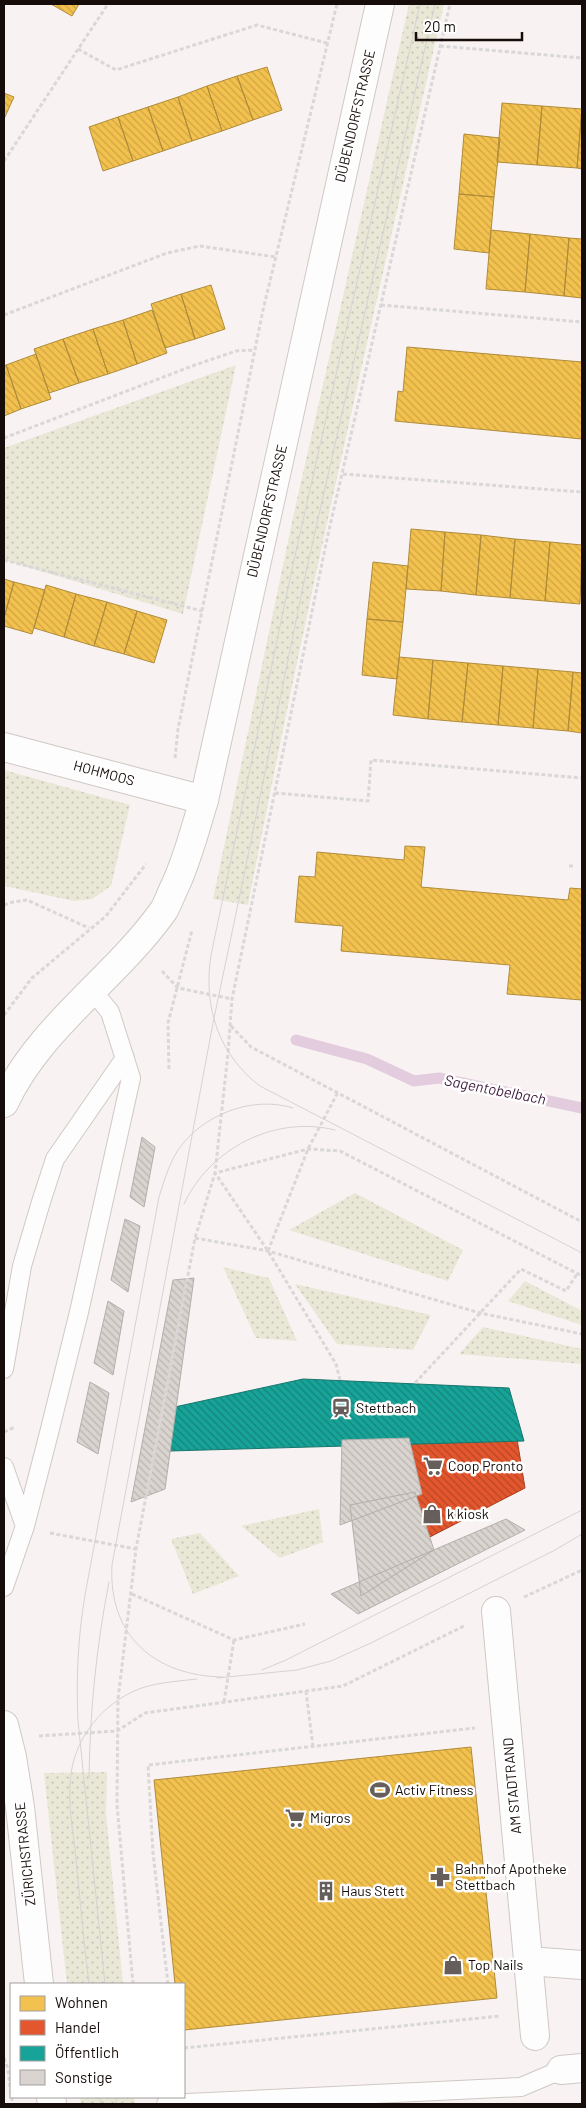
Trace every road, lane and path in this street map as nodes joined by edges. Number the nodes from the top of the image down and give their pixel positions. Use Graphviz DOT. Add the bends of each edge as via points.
graph roads {
  1 [pos="108,4"];
  2 [pos="337,4"];
  3 [pos="380,4"];
  4 [pos="450,4"];
  5 [pos="327,43"];
  6 [pos="440,46"];
  7 [pos="78,48"];
  8 [pos="582,58"];
  9 [pos="4,161"];
  10 [pos="276,257"];
  11 [pos="381,305"];
  12 [pos="4,316"];
  13 [pos="582,322"];
  14 [pos="255,350"];
  15 [pos="4,438"];
  16 [pos="343,474"];
  17 [pos="582,492"];
  18 [pos="4,560"];
  19 [pos="202,611"];
  20 [pos="4,746"];
  21 [pos="582,778"];
  22 [pos="173,792"];
  23 [pos="275,793"];
  24 [pos="204,800"];
  25 [pos="148,860"];
  26 [pos="569,866"];
  27 [pos="575,866"];
  28 [pos="5,905"];
  29 [pos="193,925"];
  30 [pos="89,928"];
  31 [pos="162,971"];
  32 [pos="178,988"];
  33 [pos="92,990"];
  34 [pos="232,1000"];
  35 [pos="4,1015"];
  36 [pos="231,1025"];
  37 [pos="125,1058"];
  38 [pos="169,1069"];
  39 [pos="338,1092"];
  40 [pos="4,1103"];
  41 [pos="308,1149"];
  42 [pos="215,1173"];
  43 [pos="582,1222"];
  44 [pos="195,1238"];
  45 [pos="268,1251"];
  46 [pos="577,1274"];
  47 [pos="582,1276"];
  48 [pos="480,1313"];
  49 [pos="582,1334"];
  50 [pos="4,1369"];
  51 [pos="340,1380"];
  52 [pos="415,1383"];
  53 [pos="15,1427"];
  54 [pos="4,1432"];
  55 [pos="4,1467"];
  56 [pos="24,1526"];
  57 [pos="56,1535"];
  58 [pos="136,1549"];
  59 [pos="4,1587"];
  60 [pos="132,1594"];
  61 [pos="496,1611"];
  62 [pos="306,1624"];
  63 [pos="234,1640"];
  64 [pos="372,1672"];
  65 [pos="306,1691"];
  66 [pos="224,1702"];
  67 [pos="506,1725"];
  68 [pos="6,1731"];
  69 [pos="117,1732"];
  70 [pos="313,1747"];
  71 [pos="528,1961"];
  72 [pos="582,1965"];
  73 [pos="39,1983"];
  74 [pos="133,1983"];
  75 [pos="168,1983"];
  76 [pos="534,2024"];
  77 [pos="185,2048"];
  78 [pos="4,2058"];
  79 [pos="572,2069"];
  80 [pos="10,2087"];
  81 [pos="166,2104"];
  1 -- 7 [label="path"];
  2 -- 5 [label="path"];
  3 -- 24 [label="street, DÜBENDORFSTRASSE"];
  4 -- 6 [label="path"];
  5 -- 7 [label="path" via="258,25 116,70"];
  5 -- 10 [label="path"];
  6 -- 8 [label="path"];
  6 -- 11 [label="path"];
  7 -- 9 [label="path"];
  10 -- 12 [label="path" via="200,246 167,253"];
  10 -- 14 [label="path"];
  11 -- 13 [label="path"];
  11 -- 16 [label="path"];
  14 -- 15 [label="path" via="236,351 195,365"];
  14 -- 19 [label="path"];
  16 -- 17 [label="path"];
  16 -- 23 [label="path"];
  18 -- 19 [label="path"];
  19 -- 22 [label="path" via="178,729"];
  20 -- 22 [label="street, HOHMOOS"];
  21 -- 23 [label="path" via="371,760 368,801"];
  22 -- 24 [label="street, HOHMOOS"];
  23 -- 34 [label="path"];
  24 -- 33 [label="street, DÜBENDORFSTRASSE" via="186,862 165,908 136,946"];
  25 -- 30 [label="path" via="106,916"];
  26 -- 27 [label="path"];
  28 -- 30 [label="path" via="27,900"];
  29 -- 32 [label="path"];
  30 -- 35 [label="path" via="32,978"];
  31 -- 32 [label="path"];
  32 -- 34 [label="path"];
  32 -- 38 [label="path" via="168,1023"];
  33 -- 37 [label="lane" via="110,1012"];
  33 -- 40 [label="street" via="31,1057"];
  34 -- 36 [label="path"];
  36 -- 39 [label="path" via="250,1046"];
  36 -- 42 [label="path"];
  37 -- 50 [label="lane" via="56,1159 22,1266"];
  37 -- 56 [label="lane" via="130,1078 79,1312"];
  39 -- 41 [label="path"];
  39 -- 43 [label="path"];
  41 -- 42 [label="path"];
  41 -- 45 [label="path"];
  41 -- 46 [label="path" via="340,1152"];
  42 -- 44 [label="path"];
  42 -- 45 [label="path"];
  44 -- 45 [label="path"];
  44 -- 58 [label="path"];
  45 -- 48 [label="path"];
  45 -- 51 [label="path" via="336,1364"];
  46 -- 47 [label="path"];
  46 -- 48 [label="path" via="566,1291 521,1269"];
  48 -- 49 [label="path"];
  48 -- 52 [label="path"];
  53 -- 54 [label="path"];
  55 -- 56 [label="lane"];
  56 -- 59 [label="lane"];
  57 -- 58 [label="path"];
  58 -- 60 [label="path"];
  60 -- 63 [label="path"];
  60 -- 69 [label="path"];
  61 -- 67 [label="street, AM STADTRAND"];
  62 -- 63 [label="path"];
  63 -- 66 [label="path"];
  64 -- 65 [label="path" via="342,1686"];
  65 -- 66 [label="path"];
  65 -- 70 [label="path"];
  66 -- 69 [label="path" via="146,1713"];
  67 -- 70 [label="path"];
  67 -- 71 [label="street, AM STADTRAND"];
  68 -- 69 [label="path"];
  68 -- 73 [label="street, ZÜRICHSTRASSE" via="20,1807"];
  69 -- 74 [label="path" via="117,1806"];
  70 -- 75 [label="path" via="148,1765"];
  71 -- 72 [label="street"];
  71 -- 76 [label="street, AM STADTRAND"];
  76 -- 77 [label="path"];
  78 -- 80 [label="path"];
  79 -- 81 [label="lane" via="521,2087"];
}
